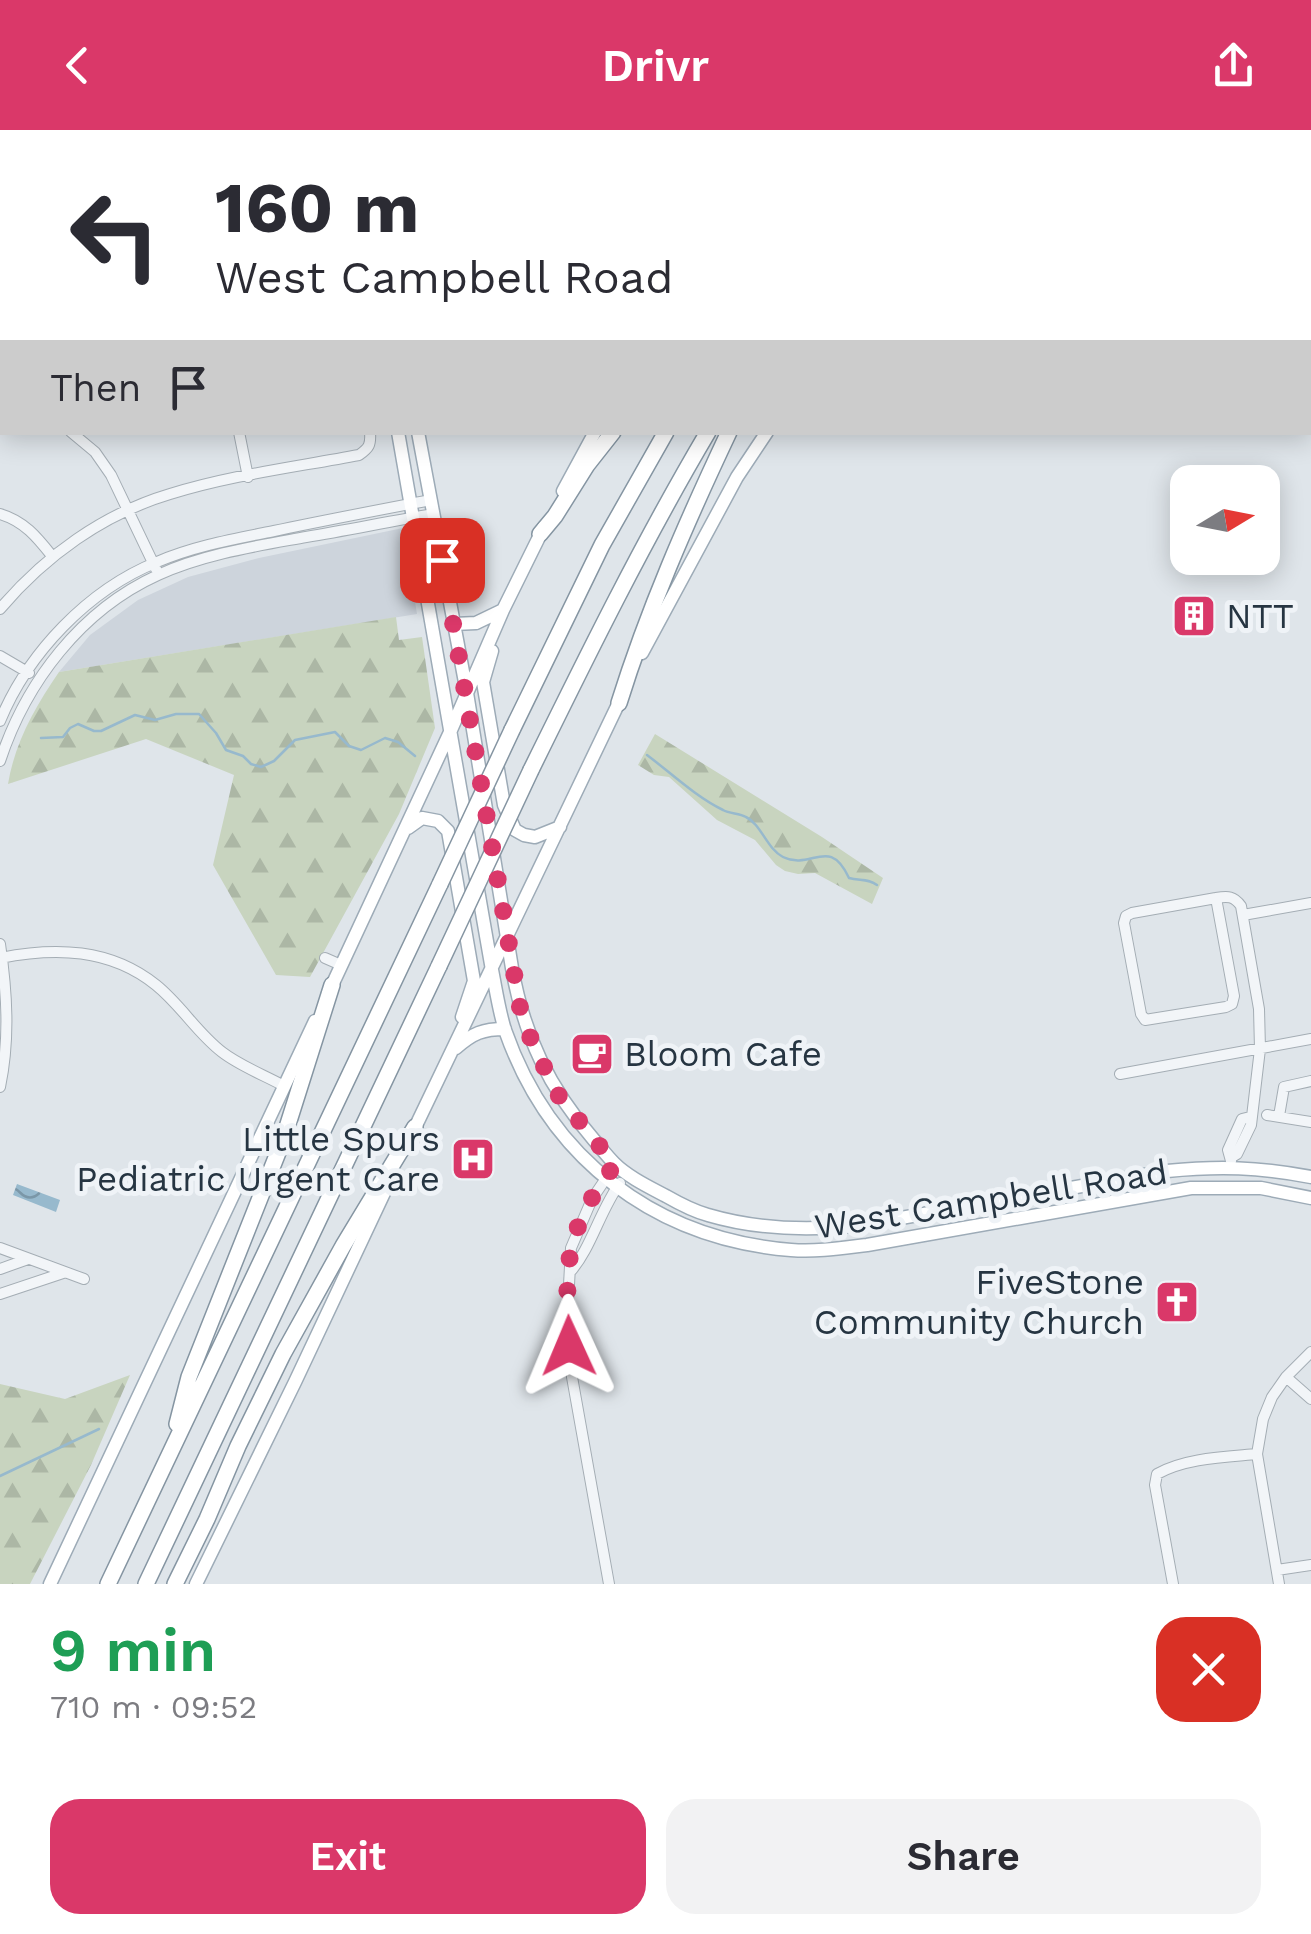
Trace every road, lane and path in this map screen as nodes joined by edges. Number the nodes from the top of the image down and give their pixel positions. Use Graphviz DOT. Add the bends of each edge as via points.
graph roads {
  1 [pos="240,435"];
  2 [pos="370,435"];
  3 [pos="399,435"];
  4 [pos="419,435"];
  5 [pos="593,435"];
  6 [pos="611,435"];
  7 [pos="664,435"];
  8 [pos="706,435"];
  9 [pos="728,435"];
  10 [pos="765,435"];
  11 [pos="87,437"];
  12 [pos="248,476"];
  13 [pos="432,507"];
  14 [pos="127,511"];
  15 [pos="412,511"];
  16 [pos="0,514"];
  17 [pos="278,530"];
  18 [pos="540,534"];
  19 [pos="250,548"];
  20 [pos="52,556"];
  21 [pos="156,569"];
  22 [pos="0,609"];
  23 [pos="502,610"];
  24 [pos="454,624"];
  25 [pos="0,656"];
  26 [pos="27,671"];
  27 [pos="38,678"];
  28 [pos="466,694"];
  29 [pos="619,703"];
  30 [pos="0,721"];
  31 [pos="450,730"];
  32 [pos="0,762"];
  33 [pos="560,826"];
  34 [pos="400,836"];
  35 [pos="1216,898"];
  36 [pos="1311,902"];
  37 [pos="1243,915"];
  38 [pos="507,938"];
  39 [pos="0,944"];
  40 [pos="1,958"];
  41 [pos="325,958"];
  42 [pos="341,966"];
  43 [pos="492,970"];
  44 [pos="332,985"];
  45 [pos="505,1029"];
  46 [pos="1311,1039"];
  47 [pos="1260,1049"];
  48 [pos="451,1053"];
  49 [pos="1120,1074"];
  50 [pos="1311,1081"];
  51 [pos="284,1086"];
  52 [pos="0,1087"];
  53 [pos="1267,1115"];
  54 [pos="1280,1116"];
  55 [pos="1311,1122"];
  56 [pos="415,1127"];
  57 [pos="1231,1162"];
  58 [pos="615,1165"];
  59 [pos="628,1174"];
  60 [pos="1311,1177"];
  61 [pos="610,1183"];
  62 [pos="1229,1187"];
  63 [pos="1311,1198"];
  64 [pos="0,1248"];
  65 [pos="29,1259"];
  66 [pos="0,1269"];
  67 [pos="64,1272"];
  68 [pos="84,1279"];
  69 [pos="0,1294"];
  70 [pos="1311,1352"];
  71 [pos="1286,1377"];
  72 [pos="1311,1399"];
  73 [pos="1257,1454"];
  74 [pos="169,1456"];
  75 [pos="1311,1565"];
  76 [pos="1277,1570"];
  77 [pos="50,1584"];
  78 [pos="108,1584"];
  79 [pos="146,1584"];
  80 [pos="175,1584"];
  81 [pos="196,1584"];
  82 [pos="609,1584"];
  83 [pos="1173,1584"];
  84 [pos="1279,1584"];
  1 -- 12 [label="street"];
  2 -- 12 [label="street" via="359,455"];
  3 -- 15 [label="main road"];
  4 -- 13 [label="main road, West Campbell Road"];
  5 -- 18 [label="main road"];
  6 -- 18 [label="highway"];
  7 -- 74 [label="highway, bridge" via="588,571"];
  8 -- 79 [label="highway, bridge" via="531,770"];
  9 -- 29 [label="highway"];
  10 -- 29 [label="main road"];
  11 -- 14 [label="street"];
  12 -- 14 [label="street"];
  13 -- 15 [label="street"];
  13 -- 24 [label="main road, West Campbell Road"];
  14 -- 20 [label="street"];
  14 -- 21 [label="street"];
  15 -- 17 [label="street"];
  15 -- 19 [label="street"];
  15 -- 31 [label="main road, West Campbell Road"];
  16 -- 20 [label="street" via="30,530"];
  17 -- 19 [label="street"];
  17 -- 21 [label="street" via="224,540"];
  18 -- 23 [label="main road"];
  19 -- 21 [label="street"];
  20 -- 22 [label="street"];
  21 -- 26 [label="street" via="98,595"];
  21 -- 27 [label="street" via="109,604"];
  23 -- 24 [label="main road"];
  23 -- 28 [label="main road"];
  23 -- 33 [label="main road" via="483,682 504,804 524,835"];
  24 -- 28 [label="main road, West Campbell Road"];
  25 -- 26 [label="street"];
  26 -- 27 [label="street"];
  26 -- 30 [label="street"];
  27 -- 32 [label="street"];
  28 -- 31 [label="main road"];
  28 -- 38 [label="main road, West Campbell Road"];
  29 -- 33 [label="main road"];
  31 -- 34 [label="main road"];
  31 -- 43 [label="main road, West Campbell Road"];
  33 -- 38 [label="main road"];
  34 -- 42 [label="main road"];
  34 -- 48 [label="main road" via="422,818 448,831 474,980"];
  35 -- 35 [label="street" via="1126,916 1145,1020 1232,1004"];
  35 -- 37 [label="street" via="1235,898"];
  36 -- 37 [label="street"];
  37 -- 47 [label="street"];
  38 -- 43 [label="main road"];
  38 -- 58 [label="main road, West Campbell Road" via="534,1047 570,1112"];
  39 -- 40 [label="street"];
  40 -- 51 [label="street" via="82,952 126,967 155,984 219,1050"];
  40 -- 52 [label="street" via="8,1010"];
  41 -- 42 [label="street"];
  42 -- 44 [label="main road"];
  43 -- 45 [label="main road, West Campbell Road"];
  43 -- 48 [label="main road"];
  44 -- 51 [label="main road"];
  44 -- 74 [label="highway" via="283,1140 189,1377"];
  45 -- 48 [label="main road" via="476,1032"];
  45 -- 61 [label="main road, West Campbell Road" via="549,1118"];
  46 -- 47 [label="street"];
  47 -- 49 [label="street"];
  47 -- 57 [label="street" via="1251,1125"];
  48 -- 56 [label="main road"];
  50 -- 54 [label="street" via="1284,1087"];
  51 -- 77 [label="main road"];
  53 -- 54 [label="street"];
  54 -- 55 [label="street"];
  56 -- 80 [label="highway" via="283,1354"];
  56 -- 81 [label="main road"];
  57 -- 59 [label="main road, West Campbell Road" via="822,1230 707,1215"];
  57 -- 60 [label="main road, West Campbell Road"];
  57 -- 62 [label="main road"];
  58 -- 59 [label="main road, West Campbell Road"];
  58 -- 61 [label="street"];
  59 -- 61 [label="street"];
  61 -- 62 [label="main road, West Campbell Road" via="699,1232 810,1250"];
  61 -- 82 [label="street" via="592,1199 572,1248 569,1336"];
  62 -- 63 [label="main road, West Campbell Road"];
  64 -- 65 [label="street"];
  65 -- 66 [label="street"];
  65 -- 67 [label="street"];
  67 -- 68 [label="street"];
  67 -- 69 [label="street"];
  70 -- 71 [label="street"];
  71 -- 72 [label="street"];
  71 -- 73 [label="street" via="1263,1418"];
  73 -- 76 [label="street"];
  73 -- 83 [label="street" via="1157,1474"];
  74 -- 78 [label="highway"];
  75 -- 76 [label="street"];
  76 -- 84 [label="street"];
}
